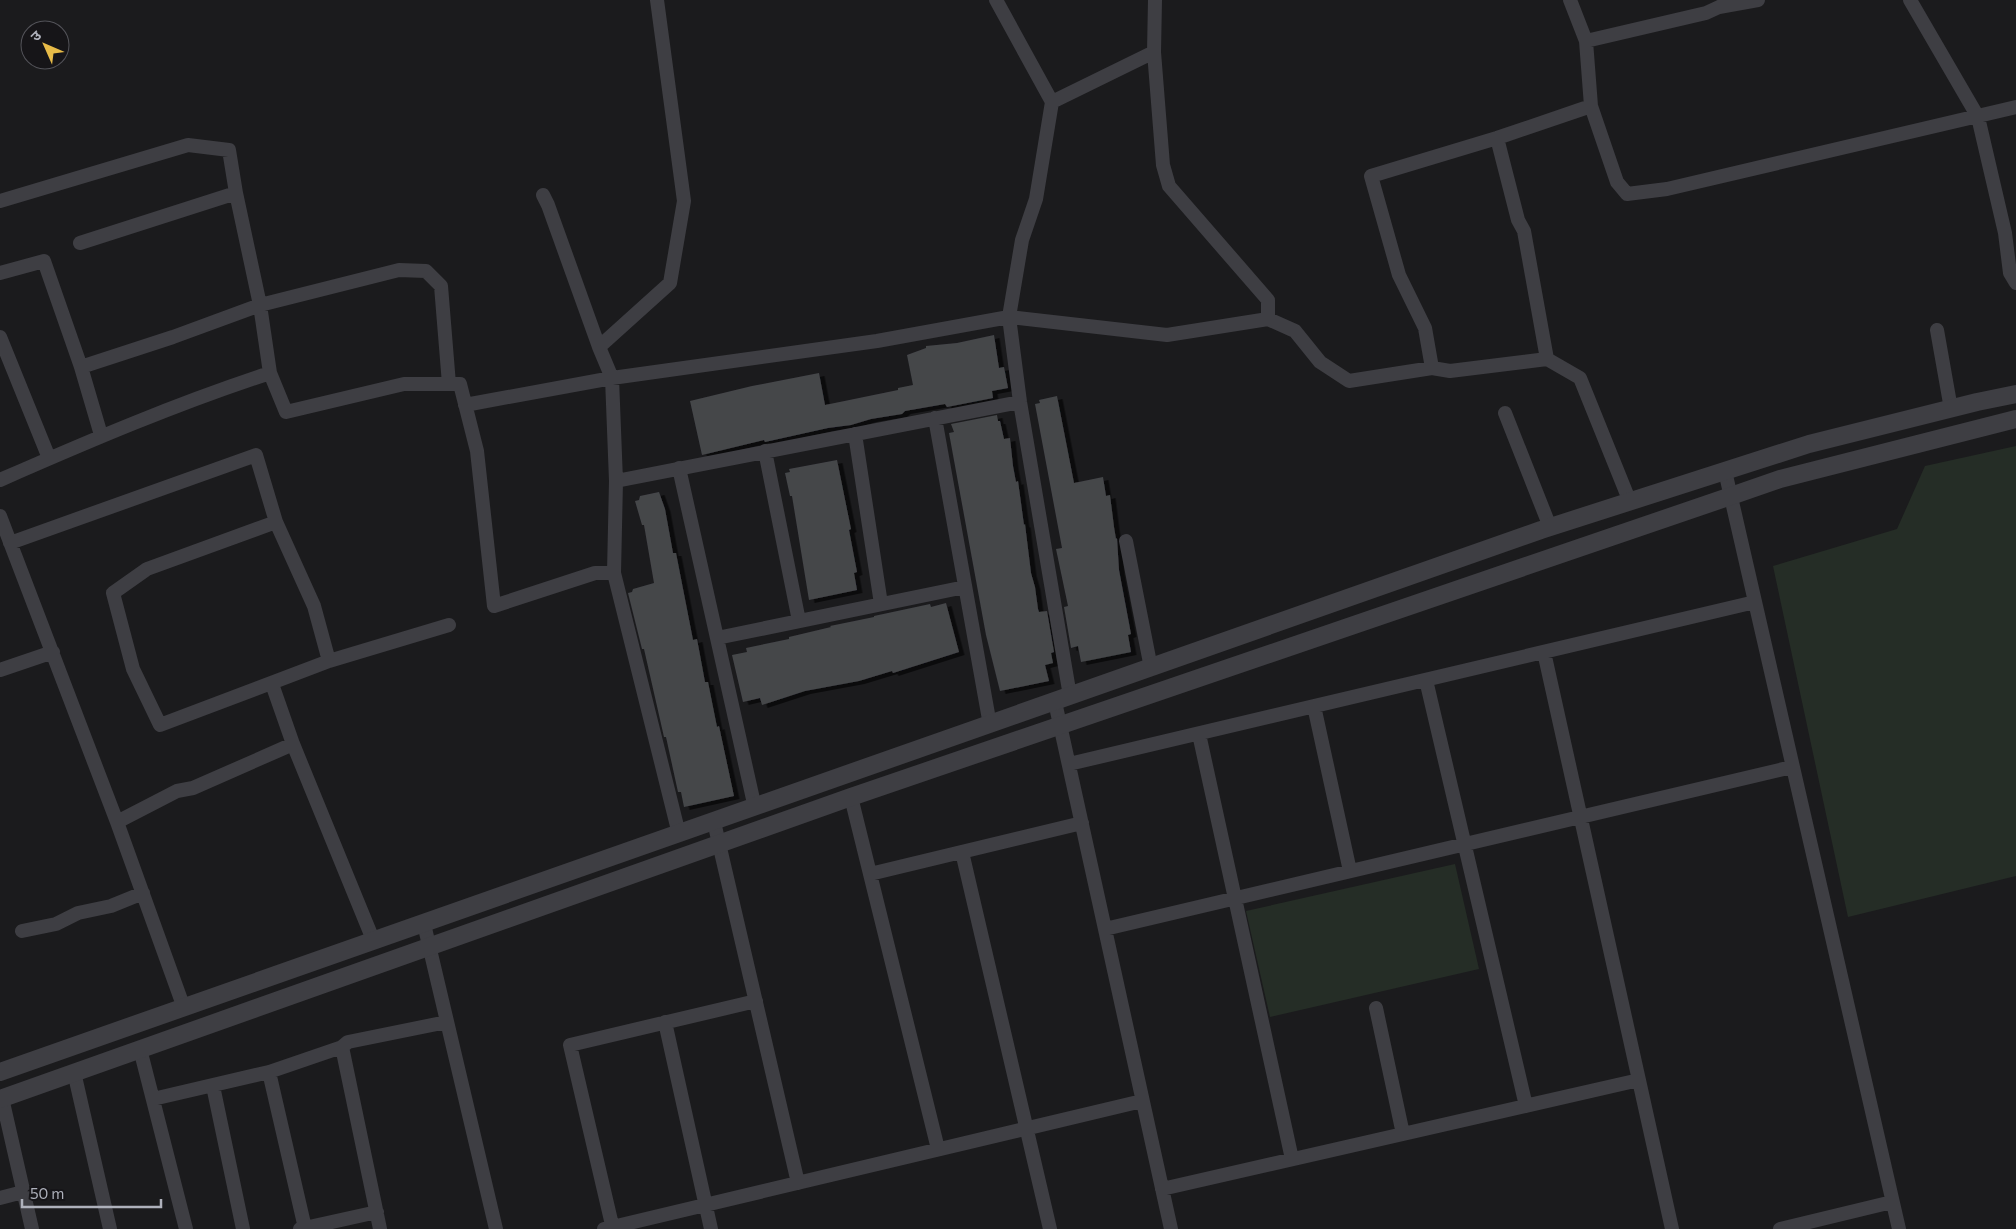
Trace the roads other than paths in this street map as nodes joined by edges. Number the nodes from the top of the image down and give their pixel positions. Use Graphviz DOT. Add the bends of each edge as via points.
graph roads {
  1 [pos="657,0"];
  2 [pos="996,0"];
  3 [pos="1155,0"];
  4 [pos="1570,0"];
  5 [pos="1758,0"];
  6 [pos="1910,0"];
  7 [pos="1718,4"];
  8 [pos="1586,41"];
  9 [pos="1154,52"];
  10 [pos="1052,102"];
  11 [pos="1590,106"];
  12 [pos="2016,107"];
  13 [pos="1978,117"];
  14 [pos="1497,138"];
  15 [pos="236,193"];
  16 [pos="543,195"];
  17 [pos="0,201"];
  18 [pos="80,243"];
  19 [pos="0,273"];
  20 [pos="2016,283"];
  21 [pos="260,305"];
  22 [pos="1009,317"];
  23 [pos="1268,319"];
  24 [pos="1937,330"];
  25 [pos="0,338"];
  26 [pos="599,347"];
  27 [pos="1547,359"];
  28 [pos="81,367"];
  29 [pos="1432,368"];
  30 [pos="270,373"];
  31 [pos="612,378"];
  32 [pos="449,384"];
  33 [pos="2016,394"];
  34 [pos="1020,402"];
  35 [pos="465,405"];
  36 [pos="1952,409"];
  37 [pos="1504,414"];
  38 [pos="935,418"];
  39 [pos="2016,419"];
  40 [pos="855,434"];
  41 [pos="101,436"];
  42 [pos="765,451"];
  43 [pos="49,458"];
  44 [pos="680,468"];
  45 [pos="1725,471"];
  46 [pos="0,480"];
  47 [pos="616,481"];
  48 [pos="1731,496"];
  49 [pos="1630,502"];
  50 [pos="0,516"];
  51 [pos="276,522"];
  52 [pos="1550,527"];
  53 [pos="1126,541"];
  54 [pos="10,543"];
  55 [pos="614,573"];
  56 [pos="965,587"];
  57 [pos="1754,602"];
  58 [pos="881,604"];
  59 [pos="799,621"];
  60 [pos="449,625"];
  61 [pos="717,638"];
  62 [pos="53,652"];
  63 [pos="1544,652"];
  64 [pos="329,662"];
  65 [pos="1151,668"];
  66 [pos="0,670"];
  67 [pos="1426,680"];
  68 [pos="272,684"];
  69 [pos="1063,699"];
  70 [pos="1314,706"];
  71 [pos="990,724"];
  72 [pos="1060,725"];
  73 [pos="1199,734"];
  74 [pos="292,744"];
  75 [pos="1069,764"];
  76 [pos="1792,767"];
  77 [pos="850,797"];
  78 [pos="755,808"];
  79 [pos="1580,817"];
  80 [pos="117,822"];
  81 [pos="714,822"];
  82 [pos="1082,823"];
  83 [pos="679,834"];
  84 [pos="719,843"];
  85 [pos="1465,844"];
  86 [pos="962,852"];
  87 [pos="1350,871"];
  88 [pos="870,874"];
  89 [pos="143,893"];
  90 [pos="1235,899"];
  91 [pos="424,924"];
  92 [pos="1105,929"];
  93 [pos="22,931"];
  94 [pos="374,942"];
  95 [pos="429,946"];
  96 [pos="756,1001"];
  97 [pos="184,1008"];
  98 [pos="1376,1008"];
  99 [pos="447,1022"];
  100 [pos="665,1022"];
  101 [pos="342,1047"];
  102 [pos="140,1049"];
  103 [pos="0,1072"];
  104 [pos="74,1072"];
  105 [pos="270,1072"];
  106 [pos="1639,1080"];
  107 [pos="213,1086"];
  108 [pos="1,1098"];
  109 [pos="153,1099"];
  110 [pos="1142,1101"];
  111 [pos="1526,1106"];
  112 [pos="1027,1128"];
  113 [pos="1403,1134"];
  114 [pos="938,1149"];
  115 [pos="1292,1159"];
  116 [pos="798,1183"];
  117 [pos="1162,1189"];
  118 [pos="23,1192"];
  119 [pos="0,1198"];
  120 [pos="1892,1202"];
  121 [pos="706,1205"];
  122 [pos="377,1212"];
  123 [pos="302,1228"];
  124 [pos="610,1228"];
  125 [pos="32,1229"];
  126 [pos="110,1229"];
  127 [pos="186,1229"];
  128 [pos="243,1229"];
  129 [pos="380,1229"];
  130 [pos="496,1229"];
  131 [pos="711,1229"];
  132 [pos="1050,1229"];
  133 [pos="1171,1229"];
  134 [pos="1672,1229"];
  135 [pos="1780,1229"];
  136 [pos="1899,1229"];
  1 -- 26 [label="street" via="684,202 670,283"];
  2 -- 10 [label="street"];
  3 -- 9 [label="street"];
  4 -- 8 [label="street"];
  5 -- 7 [label="street"];
  6 -- 13 [label="street"];
  7 -- 8 [label="street" via="1706,13"];
  8 -- 11 [label="street"];
  9 -- 10 [label="street"];
  9 -- 23 [label="street" via="1163,166 1169,186 1268,300"];
  10 -- 22 [label="street" via="1036,199 1022,240"];
  11 -- 13 [label="street" via="1617,182 1627,194 1667,189"];
  11 -- 14 [label="street"];
  12 -- 13 [label="street"];
  13 -- 20 [label="street" via="2005,233 2010,273"];
  14 -- 27 [label="street" via="1518,220 1524,231"];
  14 -- 29 [label="street" via="1371,176 1399,275 1425,328"];
  15 -- 17 [label="street" via="229,150 188,145"];
  15 -- 18 [label="street"];
  15 -- 21 [label="street"];
  16 -- 26 [label="street"];
  19 -- 28 [label="street" via="44,261"];
  21 -- 28 [label="street"];
  21 -- 30 [label="street"];
  21 -- 32 [label="street" via="399,270 426,270 441,286"];
  22 -- 23 [label="street" via="1167,335"];
  22 -- 31 [label="street" via="877,341"];
  22 -- 34 [label="street"];
  23 -- 29 [label="street" via="1295,331 1320,362 1349,381"];
  24 -- 36 [label="street"];
  25 -- 43 [label="street"];
  26 -- 31 [label="street"];
  27 -- 29 [label="street" via="1450,371"];
  27 -- 49 [label="street" via="1580,378"];
  28 -- 41 [label="street"];
  30 -- 32 [label="street" via="286,412 404,384"];
  30 -- 41 [label="street"];
  31 -- 35 [label="street"];
  31 -- 47 [label="street"];
  32 -- 35 [label="street" via="460,384"];
  33 -- 36 [label="street"];
  34 -- 38 [label="street"];
  34 -- 69 [label="street"];
  35 -- 55 [label="street" via="477,451 494,606 595,573"];
  36 -- 45 [label="street" via="1809,444"];
  37 -- 52 [label="street"];
  38 -- 40 [label="street"];
  38 -- 56 [label="street"];
  39 -- 48 [label="street" via="1780,480"];
  40 -- 42 [label="street"];
  40 -- 58 [label="street"];
  41 -- 43 [label="street"];
  42 -- 44 [label="street"];
  42 -- 59 [label="street"];
  43 -- 46 [label="street"];
  44 -- 47 [label="street"];
  44 -- 61 [label="street"];
  45 -- 48 [label="street"];
  45 -- 49 [label="street"];
  47 -- 55 [label="street"];
  48 -- 57 [label="street"];
  48 -- 72 [label="street"];
  49 -- 52 [label="street"];
  50 -- 54 [label="street"];
  51 -- 54 [label="street" via="256,455"];
  51 -- 64 [label="street" via="314,606"];
  51 -- 68 [label="street" via="148,570 113,593 133,669 160,725"];
  52 -- 65 [label="street"];
  53 -- 65 [label="street"];
  54 -- 62 [label="street"];
  55 -- 83 [label="street"];
  56 -- 58 [label="street"];
  56 -- 71 [label="street"];
  57 -- 63 [label="street"];
  57 -- 76 [label="street"];
  58 -- 59 [label="street"];
  59 -- 61 [label="street"];
  60 -- 64 [label="street"];
  61 -- 78 [label="street"];
  62 -- 66 [label="street"];
  62 -- 80 [label="street"];
  63 -- 67 [label="street"];
  63 -- 79 [label="street"];
  64 -- 68 [label="street"];
  65 -- 69 [label="street"];
  67 -- 70 [label="street"];
  67 -- 85 [label="street"];
  68 -- 74 [label="street"];
  69 -- 71 [label="street"];
  69 -- 72 [label="street"];
  70 -- 73 [label="street"];
  70 -- 87 [label="street"];
  71 -- 78 [label="street"];
  72 -- 75 [label="street"];
  72 -- 77 [label="street"];
  73 -- 75 [label="street"];
  73 -- 90 [label="street"];
  74 -- 80 [label="street" via="193,788 177,791"];
  74 -- 94 [label="street"];
  75 -- 82 [label="street"];
  76 -- 79 [label="street"];
  76 -- 120 [label="street"];
  77 -- 84 [label="street"];
  77 -- 88 [label="street"];
  78 -- 81 [label="street"];
  79 -- 85 [label="street"];
  79 -- 106 [label="street"];
  80 -- 89 [label="street"];
  81 -- 83 [label="street"];
  81 -- 84 [label="street"];
  82 -- 86 [label="street"];
  82 -- 92 [label="street"];
  83 -- 91 [label="street"];
  84 -- 95 [label="street"];
  84 -- 96 [label="street"];
  85 -- 87 [label="street"];
  85 -- 111 [label="street"];
  86 -- 88 [label="street"];
  86 -- 112 [label="street"];
  87 -- 90 [label="street"];
  88 -- 114 [label="street"];
  89 -- 93 [label="street" via="111,906 78,912 56,924"];
  89 -- 97 [label="street"];
  90 -- 92 [label="street"];
  90 -- 115 [label="street"];
  91 -- 94 [label="street"];
  91 -- 95 [label="street"];
  92 -- 110 [label="street"];
  94 -- 97 [label="street"];
  95 -- 99 [label="street"];
  95 -- 102 [label="street"];
  96 -- 100 [label="street"];
  96 -- 116 [label="street"];
  97 -- 103 [label="street"];
  98 -- 113 [label="street"];
  99 -- 101 [label="street" via="348,1042"];
  99 -- 130 [label="street"];
  100 -- 121 [label="street"];
  100 -- 124 [label="street" via="570,1045"];
  101 -- 105 [label="street"];
  101 -- 122 [label="street"];
  102 -- 104 [label="street"];
  102 -- 109 [label="street"];
  104 -- 108 [label="street"];
  104 -- 126 [label="street"];
  105 -- 107 [label="street"];
  105 -- 123 [label="street"];
  106 -- 111 [label="street"];
  106 -- 134 [label="street"];
  107 -- 109 [label="street"];
  107 -- 128 [label="street"];
  108 -- 118 [label="street"];
  109 -- 127 [label="street"];
  110 -- 112 [label="street"];
  110 -- 117 [label="street"];
  111 -- 113 [label="street"];
  112 -- 114 [label="street"];
  112 -- 132 [label="street"];
  113 -- 115 [label="street"];
  114 -- 116 [label="street"];
  115 -- 117 [label="street"];
  116 -- 121 [label="street"];
  117 -- 133 [label="street"];
  118 -- 119 [label="street"];
  118 -- 125 [label="street"];
  120 -- 135 [label="street"];
  120 -- 136 [label="street"];
  121 -- 124 [label="street"];
  121 -- 131 [label="street"];
  122 -- 123 [label="street"];
  122 -- 129 [label="street"];
}
